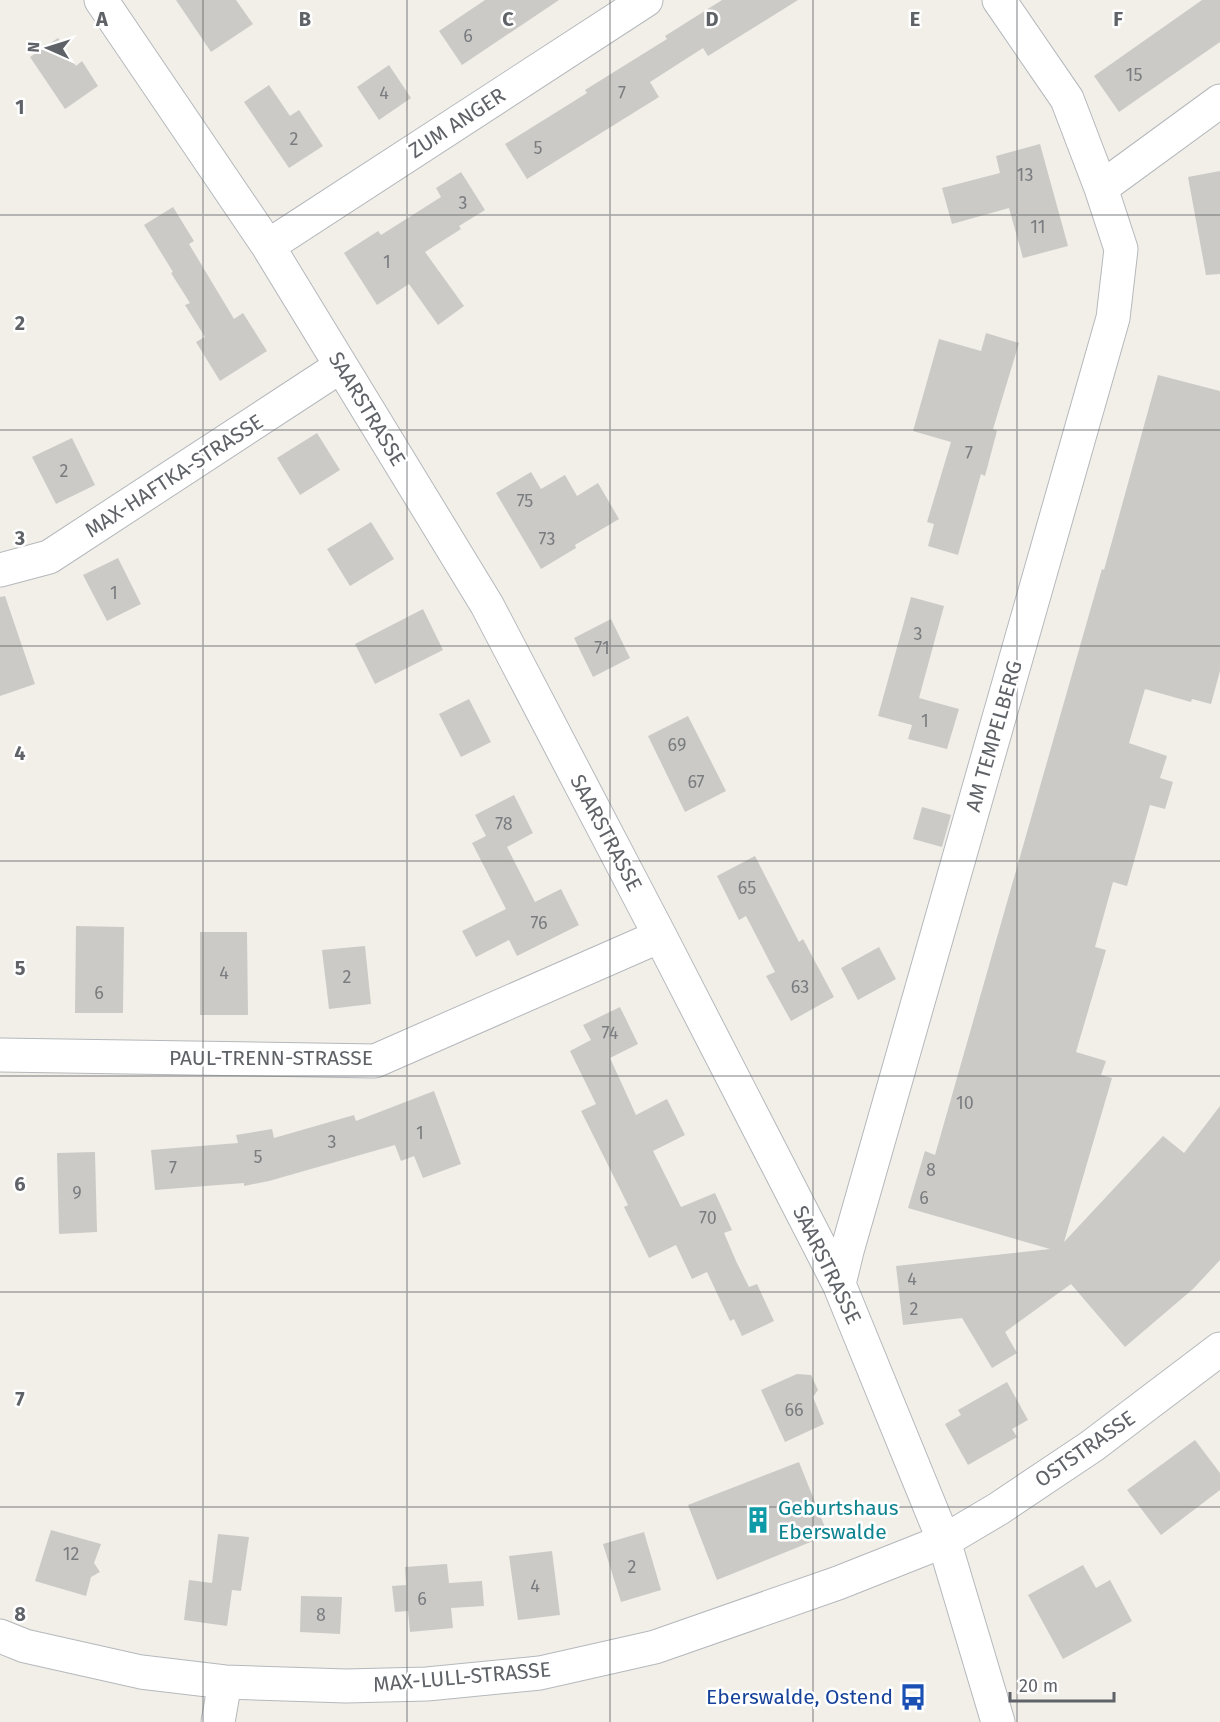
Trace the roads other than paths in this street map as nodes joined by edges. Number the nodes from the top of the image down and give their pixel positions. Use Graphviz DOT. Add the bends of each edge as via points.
graph roads {
  1 [pos="100,0"];
  2 [pos="646,0"];
  3 [pos="999,0"];
  4 [pos="1220,101"];
  5 [pos="1101,188"];
  6 [pos="268,246"];
  7 [pos="341,366"];
  8 [pos="0,570"];
  9 [pos="660,936"];
  10 [pos="0,1055"];
  11 [pos="839,1284"];
  12 [pos="1220,1349"];
  13 [pos="944,1541"];
  14 [pos="0,1636"];
  15 [pos="225,1682"];
  16 [pos="218,1722"];
  17 [pos="998,1722"];
  1 -- 6 [label="street, SAARSTRASSE"];
  2 -- 6 [label="street, ZUM ANGER"];
  3 -- 5 [label="street, AM TEMPELBERG" via="1067,99"];
  4 -- 5 [label="street"];
  5 -- 11 [label="street, AM TEMPELBERG" via="1122,249 1113,318"];
  6 -- 7 [label="street, SAARSTRASSE"];
  7 -- 8 [label="street, MAX-HAFTKA-STRASSE" via="50,557"];
  7 -- 9 [label="street, SAARSTRASSE" via="487,605"];
  9 -- 10 [label="street, PAUL-TRENN-STRASSE" via="375,1061"];
  9 -- 11 [label="street, SAARSTRASSE"];
  11 -- 13 [label="street, SAARSTRASSE"];
  12 -- 13 [label="street, OSTSTRASSE" via="1092,1446"];
  13 -- 15 [label="street, MAX-LULL-STRASSE" via="655,1647 540,1673 427,1684"];
  13 -- 17 [label="street, SAARSTRASSE"];
  14 -- 15 [label="street, MAX-LULL-STRASSE" via="25,1646 141,1672"];
  15 -- 16 [label="street"];
}
